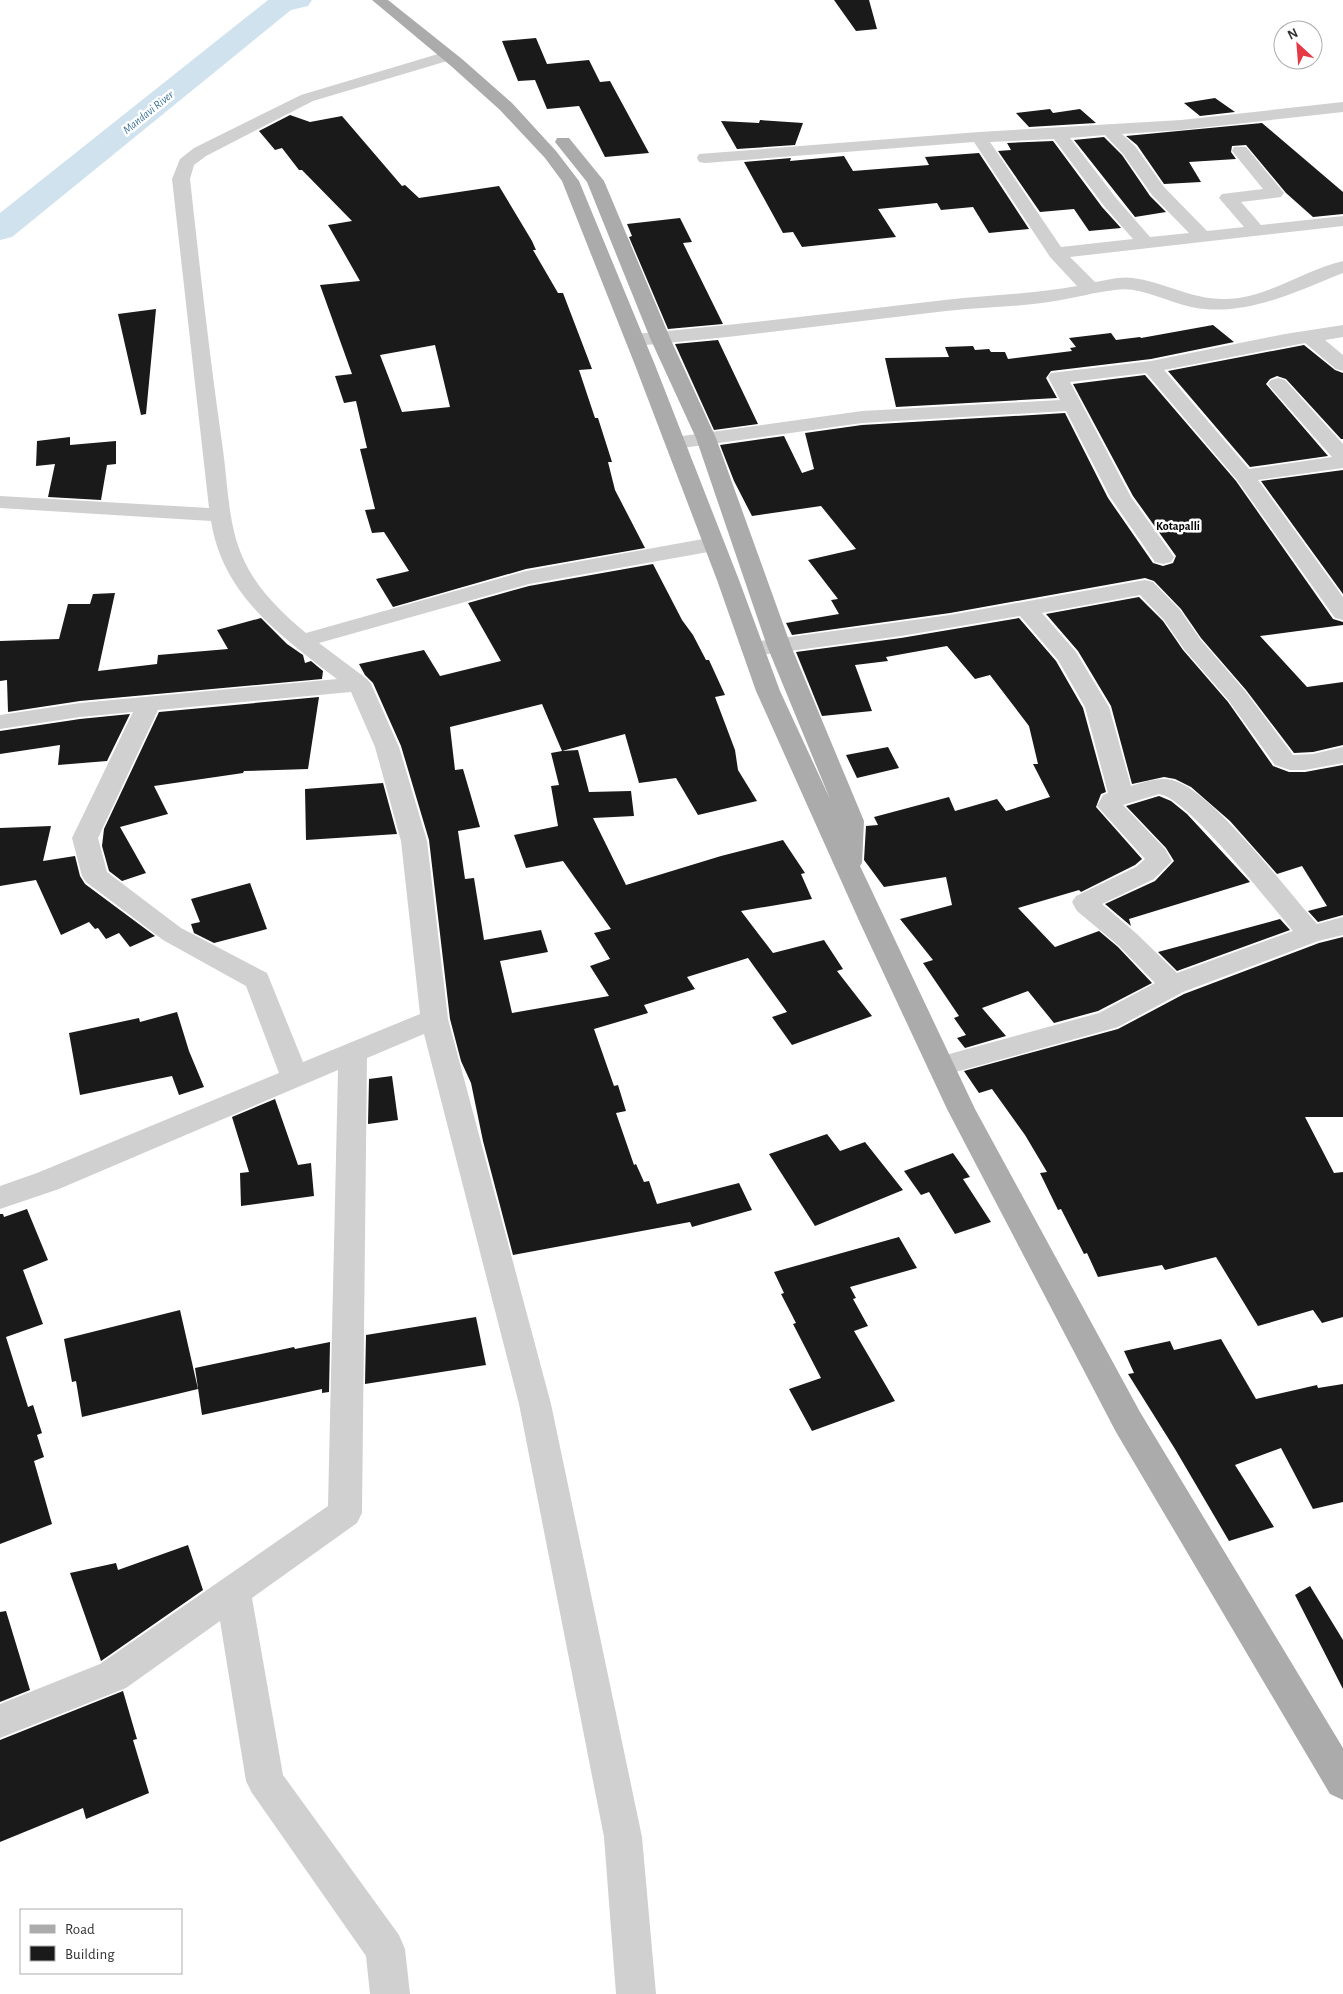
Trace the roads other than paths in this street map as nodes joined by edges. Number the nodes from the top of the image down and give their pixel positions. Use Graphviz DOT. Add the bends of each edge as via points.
graph roads {
  1 [pos="380,0"];
  2 [pos="459,54"];
  3 [pos="1343,107"];
  4 [pos="1110,131"];
  5 [pos="1058,134"];
  6 [pos="979,136"];
  7 [pos="1240,150"];
  8 [pos="705,158"];
  9 [pos="1343,221"];
  10 [pos="1257,231"];
  11 [pos="1202,236"];
  12 [pos="1145,242"];
  13 [pos="1056,253"];
  14 [pos="1343,266"];
  15 [pos="1090,288"];
  16 [pos="1343,331"];
  17 [pos="1309,336"];
  18 [pos="647,339"];
  19 [pos="1343,365"];
  20 [pos="1151,368"];
  21 [pos="1278,384"];
  22 [pos="1072,405"];
  23 [pos="706,438"];
  24 [pos="675,443"];
  25 [pos="1343,457"];
  26 [pos="1343,462"];
  27 [pos="1244,476"];
  28 [pos="0,502"];
  29 [pos="220,515"];
  30 [pos="714,544"];
  31 [pos="1162,557"];
  32 [pos="1027,610"];
  33 [pos="1343,613"];
  34 [pos="302,640"];
  35 [pos="779,646"];
  36 [pos="753,649"];
  37 [pos="359,684"];
  38 [pos="148,705"];
  39 [pos="0,722"];
  40 [pos="1343,755"];
  41 [pos="1121,796"];
  42 [pos="849,870"];
  43 [pos="1343,926"];
  44 [pos="1311,934"];
  45 [pos="1172,985"];
  46 [pos="434,1019"];
  47 [pos="353,1053"];
  48 [pos="941,1066"];
  49 [pos="295,1078"];
  50 [pos="0,1198"];
  51 [pos="233,1592"];
  52 [pos="0,1721"];
  53 [pos="1343,1782"];
  54 [pos="390,1994"];
  55 [pos="636,1994"];
  1 -- 2 [label="main road"];
  2 -- 18 [label="main road" via="478,80 552,153 566,174"];
  2 -- 29 [label="street" via="308,98 200,152 186,163 181,179"];
  3 -- 4 [label="street"];
  4 -- 5 [label="street"];
  4 -- 11 [label="street" via="1129,150 1158,191"];
  5 -- 6 [label="street"];
  5 -- 12 [label="street"];
  6 -- 8 [label="street"];
  6 -- 13 [label="street"];
  7 -- 10 [label="street" via="1275,193 1228,198"];
  9 -- 10 [label="street"];
  10 -- 11 [label="street"];
  11 -- 12 [label="street"];
  12 -- 13 [label="street"];
  13 -- 15 [label="street"];
  14 -- 15 [label="street" via="1282,291 1232,304 1193,302 1132,283"];
  15 -- 18 [label="street" via="1054,296"];
  16 -- 17 [label="street"];
  17 -- 19 [label="street"];
  17 -- 20 [label="street"];
  18 -- 23 [label="main road"];
  18 -- 24 [label="main road"];
  20 -- 22 [label="street" via="1058,378"];
  20 -- 27 [label="street"];
  21 -- 25 [label="street"];
  22 -- 23 [label="street" via="862,417"];
  22 -- 31 [label="street" via="1121,497"];
  23 -- 24 [label="street"];
  23 -- 35 [label="main road"];
  24 -- 30 [label="main road"];
  26 -- 27 [label="street"];
  27 -- 33 [label="street"];
  28 -- 29 [label="street"];
  29 -- 34 [label="street" via="226,547 238,572 260,604"];
  30 -- 34 [label="street" via="526,578"];
  30 -- 36 [label="main road"];
  32 -- 35 [label="street"];
  32 -- 40 [label="street" via="1145,587 1172,615 1284,760 1290,763"];
  32 -- 41 [label="street" via="1068,657 1097,707"];
  34 -- 37 [label="street"];
  35 -- 36 [label="street"];
  35 -- 42 [label="main road" via="851,821"];
  36 -- 42 [label="main road" via="768,691"];
  37 -- 38 [label="street"];
  37 -- 46 [label="street" via="387,747 414,841"];
  38 -- 39 [label="street" via="80,710"];
  38 -- 49 [label="street" via="86,838 95,876 172,934 256,980"];
  41 -- 44 [label="street" via="1159,786 1185,795 1225,834"];
  41 -- 45 [label="street" via="1110,806 1158,861 1146,873 1085,902"];
  42 -- 48 [label="main road"];
  43 -- 44 [label="street"];
  44 -- 45 [label="street"];
  45 -- 48 [label="street" via="1108,1020"];
  46 -- 47 [label="street"];
  46 -- 55 [label="street" via="536,1404 623,1837"];
  47 -- 49 [label="street"];
  47 -- 51 [label="street" via="345,1513"];
  48 -- 53 [label="main road" via="1128,1422"];
  49 -- 50 [label="street"];
  51 -- 52 [label="street" via="114,1676"];
  51 -- 54 [label="street" via="265,1781 385,1950"];
}
